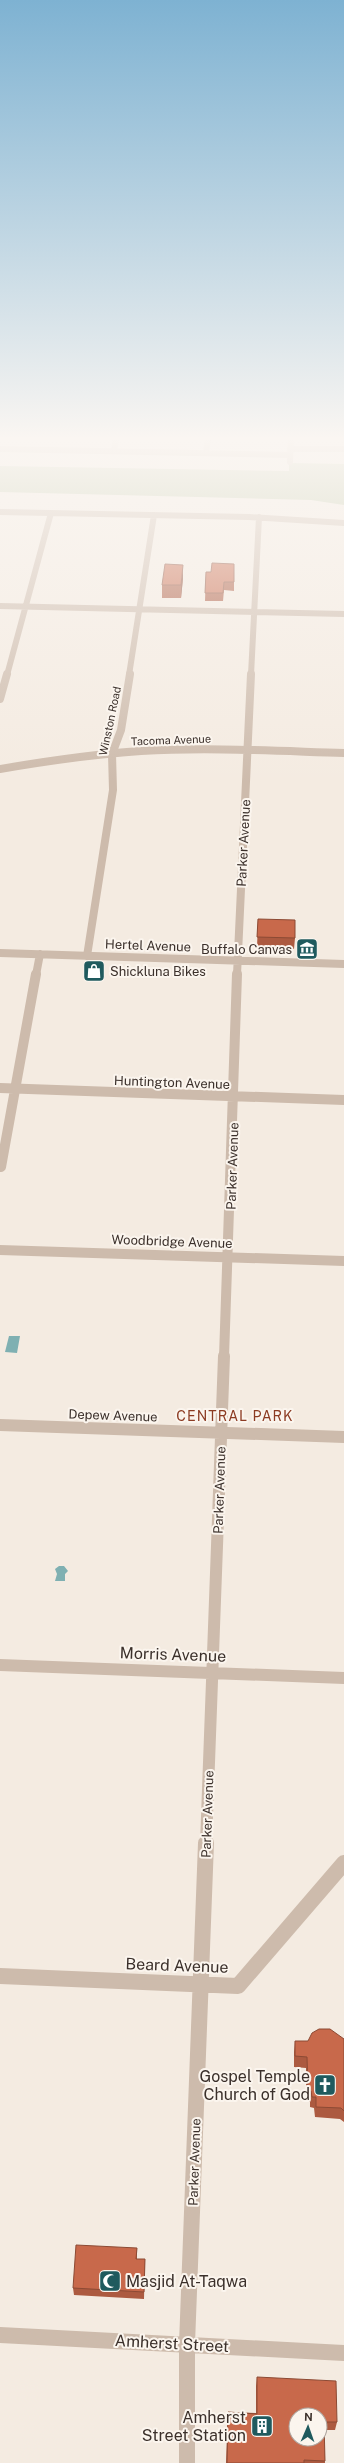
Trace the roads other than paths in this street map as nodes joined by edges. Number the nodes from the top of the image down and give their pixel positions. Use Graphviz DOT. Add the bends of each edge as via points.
graph roads {
  1 [pos="40,553"];
  2 [pos="148,553"];
  3 [pos="257,553"];
  4 [pos="0,606"];
  5 [pos="25,607"];
  6 [pos="140,609"];
  7 [pos="254,612"];
  8 [pos="344,614"];
  9 [pos="0,699"];
  10 [pos="248,750"];
  11 [pos="344,753"];
  12 [pos="112,754"];
  13 [pos="0,769"];
  14 [pos="0,953"];
  15 [pos="40,954"];
  16 [pos="87,956"];
  17 [pos="238,961"];
  18 [pos="344,964"];
  19 [pos="0,1088"];
  20 [pos="15,1088"];
  21 [pos="234,1097"];
  22 [pos="344,1100"];
  23 [pos="1,1167"];
  24 [pos="0,1250"];
  25 [pos="228,1257"];
  26 [pos="344,1261"];
  27 [pos="0,1425"];
  28 [pos="222,1433"];
  29 [pos="344,1437"];
  30 [pos="0,1665"];
  31 [pos="212,1673"];
  32 [pos="344,1678"];
  33 [pos="344,1863"];
  34 [pos="0,1976"];
  35 [pos="200,1985"];
  36 [pos="0,2335"];
  37 [pos="187,2344"];
  38 [pos="344,2353"];
  39 [pos="187,2463"];
  1 -- 5 [label="street"];
  2 -- 6 [label="street, Winston Road"];
  3 -- 7 [label="street, Parker Avenue"];
  4 -- 5 [label="street"];
  5 -- 6 [label="street"];
  5 -- 9 [label="street"];
  6 -- 7 [label="street"];
  6 -- 12 [label="street, Winston Road" via="121,730"];
  7 -- 8 [label="street"];
  7 -- 10 [label="street, Parker Avenue"];
  10 -- 11 [label="street, Tacoma Avenue"];
  10 -- 12 [label="street, Tacoma Avenue"];
  10 -- 17 [label="street, Parker Avenue"];
  12 -- 13 [label="street, Tacoma Avenue"];
  12 -- 16 [label="street, Winston Road" via="113,790"];
  14 -- 15 [label="street, Hertel Avenue"];
  15 -- 16 [label="street, Hertel Avenue"];
  15 -- 20 [label="street"];
  16 -- 17 [label="street, Hertel Avenue"];
  17 -- 18 [label="street, Hertel Avenue"];
  17 -- 21 [label="street, Parker Avenue"];
  19 -- 20 [label="street, Huntington Avenue"];
  20 -- 21 [label="street, Huntington Avenue"];
  20 -- 23 [label="street"];
  21 -- 22 [label="street, Huntington Avenue"];
  21 -- 25 [label="street, Parker Avenue"];
  24 -- 25 [label="street, Woodbridge Avenue"];
  25 -- 26 [label="street, Woodbridge Avenue"];
  25 -- 28 [label="street, Parker Avenue"];
  27 -- 28 [label="street, Depew Avenue"];
  28 -- 29 [label="street, Depew Avenue"];
  28 -- 31 [label="street, Parker Avenue"];
  30 -- 31 [label="street, Morris Avenue"];
  31 -- 32 [label="street, Morris Avenue"];
  31 -- 35 [label="street, Parker Avenue"];
  33 -- 35 [label="street, Beard Avenue" via="238,1986"];
  34 -- 35 [label="street, Beard Avenue"];
  35 -- 37 [label="street, Parker Avenue"];
  36 -- 37 [label="street, Amherst Street"];
  37 -- 38 [label="street, Amherst Street"];
  37 -- 39 [label="street, Parker Avenue"];
}
